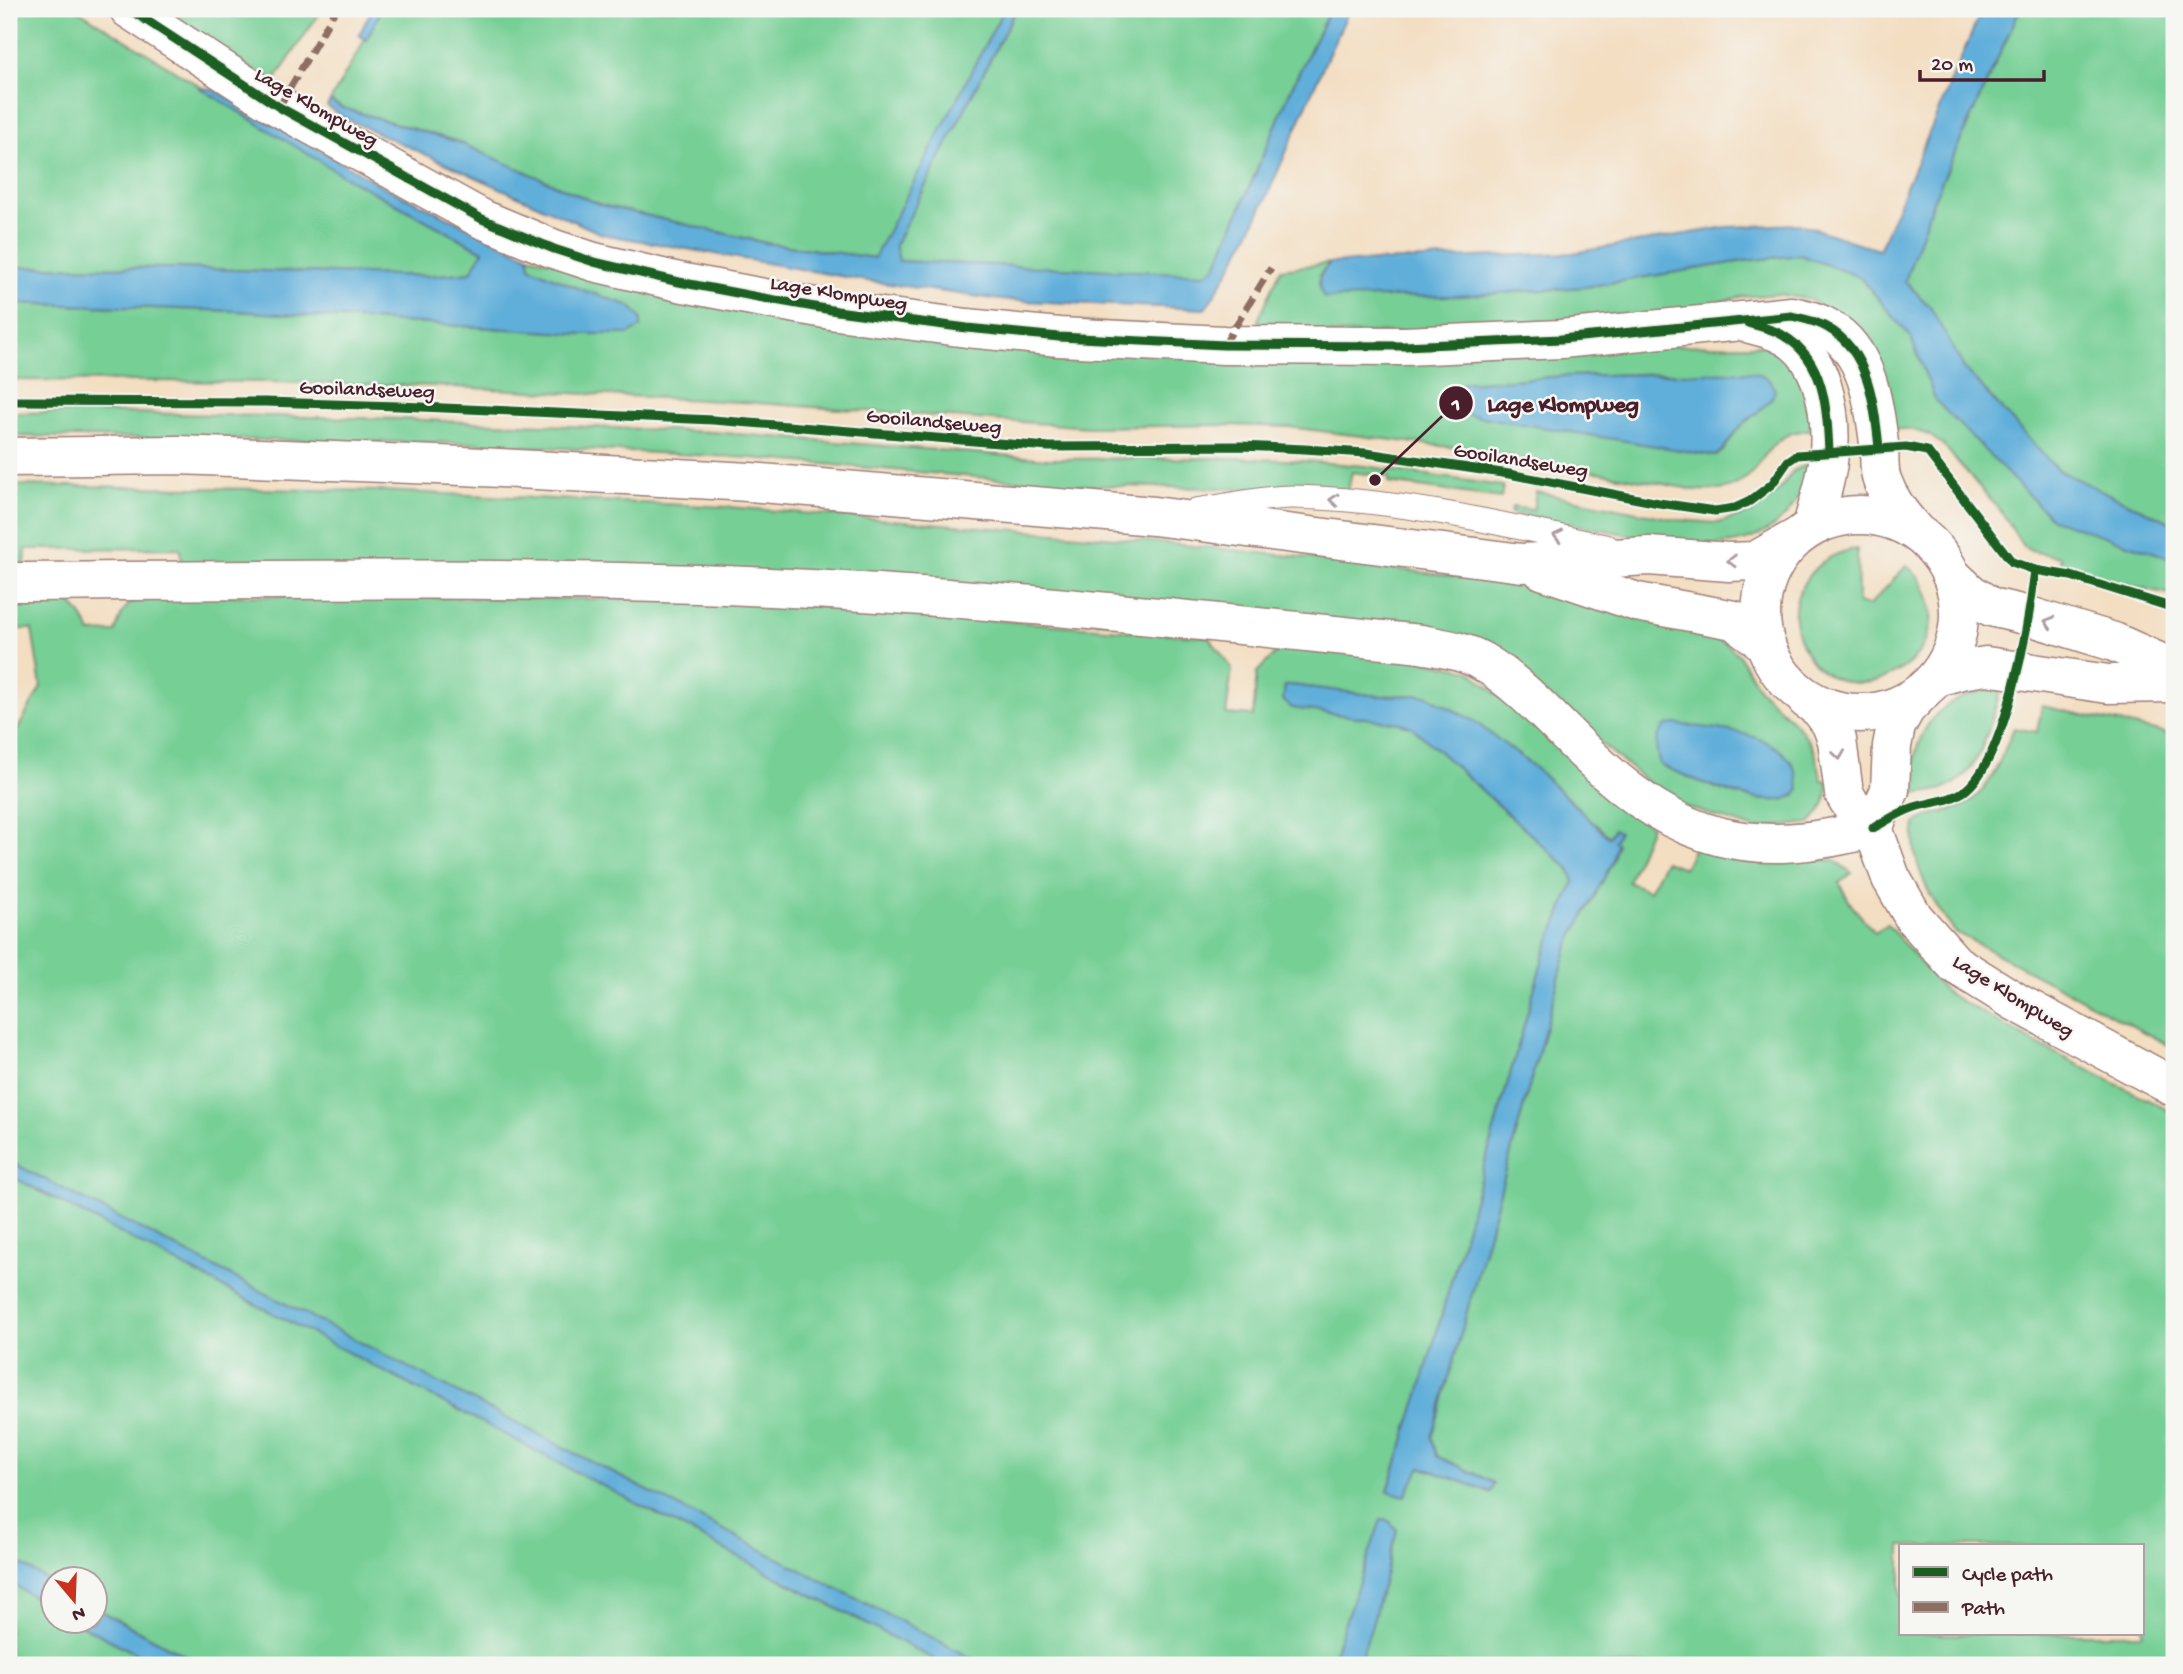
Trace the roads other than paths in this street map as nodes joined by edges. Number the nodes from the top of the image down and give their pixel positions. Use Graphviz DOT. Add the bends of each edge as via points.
graph roads {
  1 [pos="129,9"];
  2 [pos="1738,320"];
  3 [pos="9,457"];
  4 [pos="1154,516"];
  5 [pos="1914,530"];
  6 [pos="1803,532"];
  7 [pos="1649,556"];
  8 [pos="1522,563"];
  9 [pos="1952,576"];
  10 [pos="9,582"];
  11 [pos="1763,642"];
  12 [pos="2174,669"];
  13 [pos="2174,682"];
  14 [pos="2108,684"];
  15 [pos="1928,685"];
  16 [pos="1806,699"];
  17 [pos="2174,702"];
  18 [pos="1873,828"];
  19 [pos="2174,1087"];
  1 -- 2 [label="street, Lage Klompweg" via="279,107 482,219 554,249 692,285 967,328 1224,345 1404,346 1561,339"];
  2 -- 5 [label="street, Lage Klompweg" via="1792,316 1814,321 1852,349 1871,393 1881,478 1894,507"];
  2 -- 6 [label="street, Lage Klompweg" via="1783,334 1801,348 1825,395 1829,452 1824,488"];
  3 -- 4 [label="street" via="178,455 463,466 750,482"];
  7 -- 4 [label="lane, one-way" via="1486,520 1342,501 1289,497"];
  4 -- 8 [label="street"];
  5 -- 6 [label="street" via="1875,515 1854,515 1832,518"];
  5 -- 9 [label="street" via="1929,542"];
  6 -- 7 [label="street, one-way" via="1755,561"];
  6 -- 11 [label="street" via="1769,573 1762,594"];
  7 -- 8 [label="street"];
  8 -- 11 [label="street" via="1636,602 1734,620"];
  12 -- 9 [label="street, one-way" via="2114,642 1992,607"];
  9 -- 15 [label="street" via="1958,594 1958,634 1950,656"];
  10 -- 18 [label="street" via="395,579 750,586 1134,615 1422,645 1483,661 1628,790 1681,824 1735,841 1766,844 1833,839"];
  11 -- 16 [label="street" via="1787,683"];
  13 -- 14 [label="street"];
  14 -- 15 [label="street" via="1986,666 1961,670"];
  14 -- 17 [label="lane"];
  15 -- 16 [label="street" via="1899,706 1876,713 1852,714"];
  15 -- 18 [label="street" via="1896,726 1890,790"];
  16 -- 18 [label="street, Lage Klompweg, one-way" via="1831,724 1844,793 1855,812"];
  18 -- 19 [label="street, Lage Klompweg" via="1891,878 1913,918 1955,964"];
}
